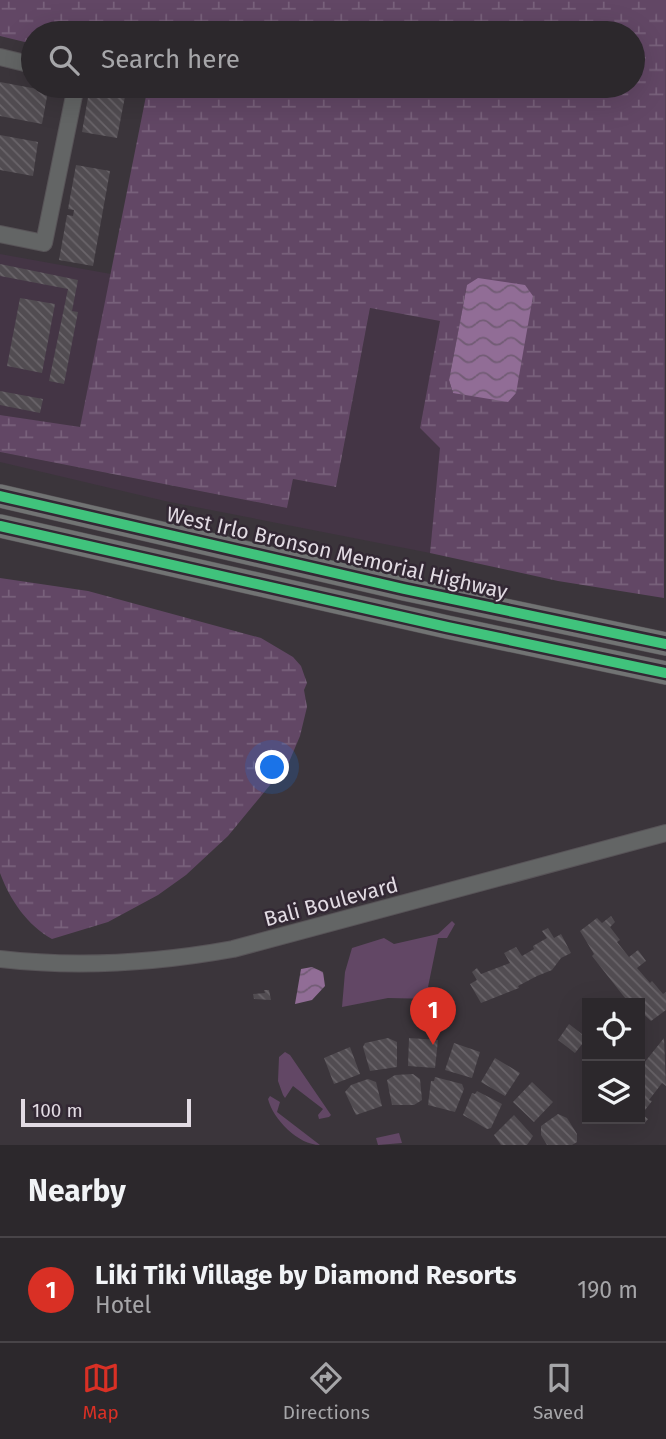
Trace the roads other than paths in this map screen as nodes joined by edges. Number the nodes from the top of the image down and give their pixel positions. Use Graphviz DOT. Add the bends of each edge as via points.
graph roads {
  1 [pos="0,57"];
  2 [pos="21,62"];
  3 [pos="74,98"];
  4 [pos="0,234"];
  5 [pos="0,496"];
  6 [pos="0,526"];
  7 [pos="349,577"];
  8 [pos="279,589"];
  9 [pos="404,589"];
  10 [pos="344,604"];
  11 [pos="666,644"];
  12 [pos="666,673"];
  13 [pos="666,833"];
  14 [pos="0,959"];
  1 -- 2 [label="street"];
  3 -- 4 [label="street" via="44,243"];
  5 -- 7 [label="highway, West Irlo Bronson Memorial Highway"];
  6 -- 8 [label="highway"];
  7 -- 8 [label="highway" via="325,588"];
  7 -- 9 [label="highway, West Irlo Bronson Memorial Highway"];
  8 -- 10 [label="highway"];
  9 -- 10 [label="highway" via="366,592"];
  9 -- 11 [label="highway, West Irlo Bronson Memorial Highway"];
  10 -- 12 [label="highway"];
  13 -- 14 [label="street, Bali Boulevard" via="233,949 126,963"];
}
